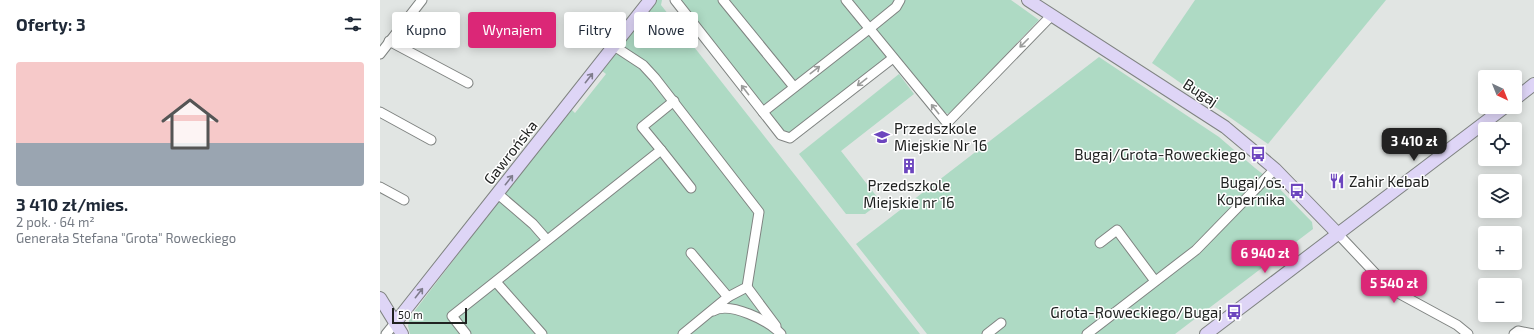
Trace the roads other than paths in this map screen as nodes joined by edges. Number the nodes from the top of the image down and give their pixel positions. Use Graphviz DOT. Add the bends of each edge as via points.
graph roads {
  1 [pos="422,0"];
  2 [pos="650,0"];
  3 [pos="675,0"];
  4 [pos="846,0"];
  5 [pos="900,0"];
  6 [pos="1028,0"];
  7 [pos="725,1"];
  8 [pos="1052,15"];
  9 [pos="869,29"];
  10 [pos="626,31"];
  11 [pos="389,41"];
  12 [pos="612,48"];
  13 [pos="617,48"];
  14 [pos="380,54"];
  15 [pos="893,58"];
  16 [pos="468,83"];
  17 [pos="1534,84"];
  18 [pos="794,87"];
  19 [pos="1522,93"];
  20 [pos="674,101"];
  21 [pos="380,112"];
  22 [pos="763,112"];
  23 [pos="1496,114"];
  24 [pos="431,140"];
  25 [pos="661,150"];
  26 [pos="1275,169"];
  27 [pos="380,187"];
  28 [pos="692,188"];
  29 [pos="498,194"];
  30 [pos="404,200"];
  31 [pos="1339,235"];
  32 [pos="547,240"];
  33 [pos="1100,243"];
  34 [pos="691,253"];
  35 [pos="1155,281"];
  36 [pos="496,282"];
  37 [pos="747,287"];
  38 [pos="728,297"];
  39 [pos="380,298"];
  40 [pos="708,314"];
  41 [pos="395,323"];
  42 [pos="1001,323"];
  43 [pos="386,334"];
  44 [pos="402,334"];
  45 [pos="466,334"];
  46 [pos="542,334"];
  47 [pos="682,334"];
  48 [pos="782,334"];
  49 [pos="987,334"];
  50 [pos="1086,334"];
  51 [pos="1206,334"];
  52 [pos="1468,334"];
  53 [pos="1514,334"];
  54 [pos="1534,334"];
  1 -- 11 [label="street"];
  2 -- 10 [label="street, Gawrońska"];
  22 -- 3 [label="street, one-way"];
  4 -- 9 [label="street"];
  5 -- 9 [label="street" via="896,7"];
  6 -- 8 [label="street, Bugaj"];
  7 -- 18 [label="street"];
  8 -- 15 [label="street, one-way" via="947,123"];
  8 -- 26 [label="street, Bugaj" via="1225,126"];
  9 -- 15 [label="street"];
  18 -- 9 [label="street, one-way"];
  11 -- 14 [label="street"];
  11 -- 16 [label="street"];
  29 -- 12 [label="street, Gawrońska, one-way"];
  13 -- 20 [label="street" via="643,65"];
  15 -- 22 [label="street, one-way" via="790,138 781,135"];
  17 -- 19 [label="street"];
  18 -- 22 [label="street"];
  20 -- 25 [label="street" via="642,127"];
  20 -- 37 [label="street" via="759,212"];
  21 -- 24 [label="street"];
  23 -- 31 [label="street"];
  25 -- 28 [label="street"];
  25 -- 32 [label="street"];
  26 -- 31 [label="street, Bugaj"];
  26 -- 35 [label="street" via="1196,250"];
  27 -- 30 [label="street"];
  29 -- 32 [label="street" via="533,224"];
  41 -- 29 [label="street, Gawrońska, one-way"];
  31 -- 51 [label="street"];
  31 -- 52 [label="street" via="1389,288 1457,325"];
  32 -- 36 [label="street"];
  33 -- 35 [label="street" via="1117,230"];
  34 -- 38 [label="street"];
  35 -- 50 [label="street"];
  36 -- 45 [label="street" via="452,316"];
  36 -- 46 [label="street"];
  37 -- 38 [label="street"];
  37 -- 48 [label="street"];
  38 -- 40 [label="street"];
  39 -- 41 [label="street"];
  40 -- 47 [label="street"];
  40 -- 48 [label="street" via="716,309 731,310 756,317"];
  41 -- 43 [label="street"];
  41 -- 44 [label="street"];
  42 -- 49 [label="street"];
  53 -- 54 [label="street" via="1518,331"];
}
